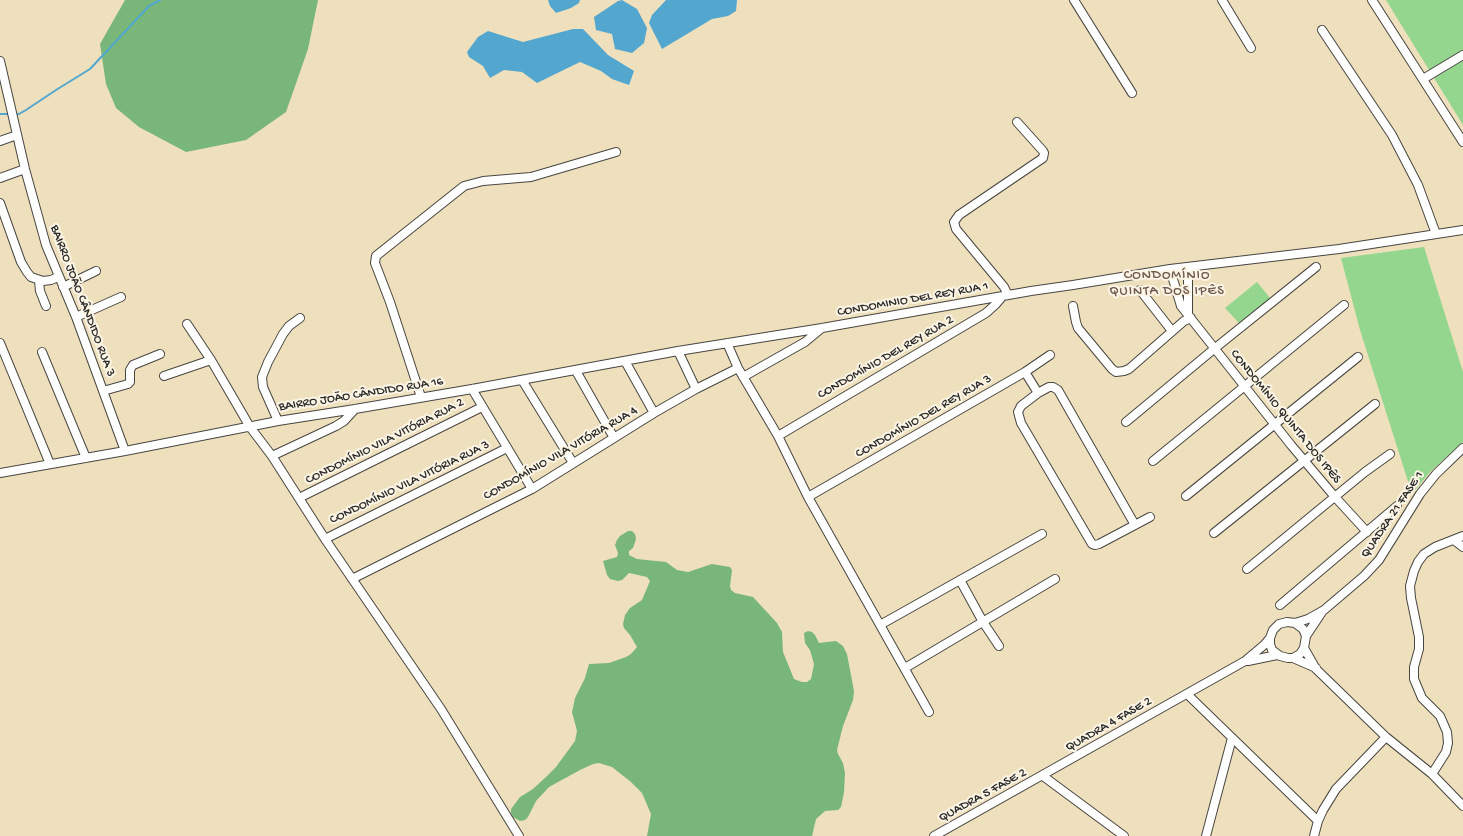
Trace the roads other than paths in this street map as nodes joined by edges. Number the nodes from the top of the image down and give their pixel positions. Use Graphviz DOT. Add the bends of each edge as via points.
graph roads {
  1 [pos="1074,0"];
  2 [pos="1222,0"];
  3 [pos="1372,0"];
  4 [pos="1322,30"];
  5 [pos="1251,48"];
  6 [pos="1463,55"];
  7 [pos="0,60"];
  8 [pos="1423,79"];
  9 [pos="1132,93"];
  10 [pos="1017,122"];
  11 [pos="17,135"];
  12 [pos="0,141"];
  13 [pos="1463,142"];
  14 [pos="616,152"];
  15 [pos="25,169"];
  16 [pos="0,178"];
  17 [pos="0,203"];
  18 [pos="1463,230"];
  19 [pos="1436,234"];
  20 [pos="1188,267"];
  21 [pos="1316,267"];
  22 [pos="1170,269"];
  23 [pos="96,271"];
  24 [pos="58,277"];
  25 [pos="39,281"];
  26 [pos="63,287"];
  27 [pos="1140,290"];
  28 [pos="1005,296"];
  29 [pos="121,297"];
  30 [pos="1344,305"];
  31 [pos="46,306"];
  32 [pos="1073,306"];
  33 [pos="1189,315"];
  34 [pos="76,317"];
  35 [pos="300,318"];
  36 [pos="187,324"];
  37 [pos="822,328"];
  38 [pos="1172,331"];
  39 [pos="0,343"];
  40 [pos="727,343"];
  41 [pos="1214,349"];
  42 [pos="678,351"];
  43 [pos="42,352"];
  44 [pos="160,354"];
  45 [pos="1050,355"];
  46 [pos="1358,357"];
  47 [pos="210,360"];
  48 [pos="625,361"];
  49 [pos="738,368"];
  50 [pos="576,371"];
  51 [pos="1025,372"];
  52 [pos="164,376"];
  53 [pos="743,377"];
  54 [pos="522,380"];
  55 [pos="1244,386"];
  56 [pos="696,389"];
  57 [pos="103,390"];
  58 [pos="472,390"];
  59 [pos="1038,394"];
  60 [pos="421,398"];
  61 [pos="1375,404"];
  62 [pos="482,406"];
  63 [pos="355,409"];
  64 [pos="654,413"];
  65 [pos="278,420"];
  66 [pos="1126,422"];
  67 [pos="1274,424"];
  68 [pos="250,427"];
  69 [pos="778,436"];
  70 [pos="614,438"];
  71 [pos="507,448"];
  72 [pos="1463,448"];
  73 [pos="125,451"];
  74 [pos="1390,454"];
  75 [pos="272,456"];
  76 [pos="86,458"];
  77 [pos="1304,460"];
  78 [pos="1153,461"];
  79 [pos="573,463"];
  80 [pos="50,464"];
  81 [pos="0,473"];
  82 [pos="532,488"];
  83 [pos="1186,496"];
  84 [pos="808,497"];
  85 [pos="1335,497"];
  86 [pos="299,498"];
  87 [pos="1397,506"];
  88 [pos="1150,517"];
  89 [pos="1135,525"];
  90 [pos="1366,532"];
  91 [pos="1042,534"];
  92 [pos="1214,534"];
  93 [pos="1463,536"];
  94 [pos="325,539"];
  95 [pos="1454,540"];
  96 [pos="1463,547"];
  97 [pos="1247,569"];
  98 [pos="352,579"];
  99 [pos="1055,579"];
  100 [pos="960,580"];
  101 [pos="1280,605"];
  102 [pos="1324,610"];
  103 [pos="983,622"];
  104 [pos="1295,623"];
  105 [pos="880,625"];
  106 [pos="1306,636"];
  107 [pos="1270,638"];
  108 [pos="1000,646"];
  109 [pos="1304,648"];
  110 [pos="1277,655"];
  111 [pos="1293,658"];
  112 [pos="1245,661"];
  113 [pos="905,668"];
  114 [pos="1316,669"];
  115 [pos="1187,694"];
  116 [pos="929,712"];
  117 [pos="1386,737"];
  118 [pos="1232,738"];
  119 [pos="1432,774"];
  120 [pos="1042,776"];
  121 [pos="1463,806"];
  122 [pos="1318,821"];
  123 [pos="520,836"];
  124 [pos="934,836"];
  125 [pos="1124,836"];
  126 [pos="1206,836"];
  127 [pos="1314,836"];
  1 -- 9 [label="street"];
  2 -- 5 [label="street"];
  3 -- 8 [label="street"];
  4 -- 19 [label="street" via="1392,135 1418,185"];
  6 -- 8 [label="street"];
  7 -- 11 [label="street, BAIRRO JOÃO CÂNDIDO RUA 3"];
  8 -- 13 [label="street"];
  10 -- 28 [label="street" via="1043,151 1043,158 959,215 954,222 956,229 1004,287"];
  11 -- 12 [label="street"];
  11 -- 15 [label="street, BAIRRO JOÃO CÂNDIDO RUA 3"];
  14 -- 60 [label="street" via="531,176 483,181 464,186 376,256 376,268 390,302"];
  15 -- 16 [label="street"];
  15 -- 24 [label="street, BAIRRO JOÃO CÂNDIDO RUA 3" via="46,245"];
  17 -- 25 [label="street" via="21,262 26,272"];
  18 -- 19 [label="street, CONDOMINIO DEL REY RUA 1"];
  19 -- 20 [label="street, CONDOMINIO DEL REY RUA 1" via="1339,249"];
  20 -- 22 [label="street, CONDOMINIO DEL REY RUA 1"];
  20 -- 33 [label="street"];
  21 -- 41 [label="street"];
  22 -- 28 [label="street, CONDOMINIO DEL REY RUA 1"];
  22 -- 33 [label="street, CONDOMÍNIO QUINTA DOS IPÊS" via="1181,306"];
  23 -- 26 [label="street"];
  24 -- 25 [label="street"];
  24 -- 26 [label="street, BAIRRO JOÃO CÂNDIDO RUA 3"];
  25 -- 31 [label="street"];
  26 -- 34 [label="street, BAIRRO JOÃO CÂNDIDO RUA 3"];
  27 -- 38 [label="street"];
  28 -- 37 [label="street, CONDOMINIO DEL REY RUA 1"];
  28 -- 69 [label="street, CONDOMÍNIO DEL REY RUA 2" via="986,313"];
  29 -- 34 [label="street"];
  30 -- 55 [label="street"];
  32 -- 38 [label="street" via="1078,328 1116,372 1129,369"];
  33 -- 38 [label="street"];
  33 -- 41 [label="street, CONDOMÍNIO QUINTA DOS IPÊS"];
  34 -- 57 [label="street, BAIRRO JOÃO CÂNDIDO RUA 3"];
  35 -- 65 [label="street" via="283,334 262,377 263,387"];
  36 -- 47 [label="street"];
  37 -- 40 [label="street, CONDOMINIO DEL REY RUA 1"];
  37 -- 53 [label="street, CONDOMINIO DEL REY RUA 1" via="805,342"];
  39 -- 80 [label="street"];
  40 -- 42 [label="street, BAIRRO JOÃO CÂNDIDO RUA 16"];
  40 -- 49 [label="street"];
  41 -- 55 [label="street, CONDOMÍNIO QUINTA DOS IPÊS"];
  41 -- 66 [label="street"];
  42 -- 48 [label="street, BAIRRO JOÃO CÂNDIDO RUA 16"];
  42 -- 56 [label="street"];
  43 -- 76 [label="street"];
  44 -- 57 [label="street" via="133,365 128,384"];
  45 -- 51 [label="street, CONDOMÍNIO DEL REY RUA 3"];
  46 -- 67 [label="street"];
  47 -- 52 [label="street"];
  47 -- 68 [label="street"];
  48 -- 50 [label="street, BAIRRO JOÃO CÂNDIDO RUA 16"];
  48 -- 64 [label="street"];
  49 -- 53 [label="street"];
  49 -- 56 [label="street, CONDOMÍNIO VILA VITÓRIA RUA 4"];
  50 -- 54 [label="street, BAIRRO JOÃO CÂNDIDO RUA 16"];
  50 -- 70 [label="street"];
  51 -- 59 [label="street"];
  51 -- 84 [label="street, CONDOMÍNIO DEL REY RUA 3"];
  53 -- 69 [label="street"];
  54 -- 58 [label="street, BAIRRO JOÃO CÂNDIDO RUA 16"];
  54 -- 79 [label="street"];
  55 -- 67 [label="street, CONDOMÍNIO QUINTA DOS IPÊS"];
  55 -- 78 [label="street"];
  56 -- 64 [label="street, CONDOMÍNIO VILA VITÓRIA RUA 4"];
  57 -- 73 [label="street, BAIRRO JOÃO CÂNDIDO RUA 3"];
  58 -- 60 [label="street, BAIRRO JOÃO CÂNDIDO RUA 16"];
  58 -- 62 [label="street"];
  59 -- 89 [label="street" via="1051,387 1058,390"];
  59 -- 89 [label="street" via="1021,406 1021,423 1090,542 1099,544"];
  60 -- 63 [label="street, BAIRRO JOÃO CÂNDIDO RUA 16"];
  61 -- 77 [label="street"];
  62 -- 71 [label="street"];
  62 -- 86 [label="street, CONDOMÍNIO VILA VITÓRIA RUA 2"];
  63 -- 65 [label="street, BAIRRO JOÃO CÂNDIDO RUA 16"];
  63 -- 75 [label="street" via="336,426"];
  64 -- 70 [label="street, CONDOMÍNIO VILA VITÓRIA RUA 4"];
  65 -- 68 [label="street, BAIRRO JOÃO CÂNDIDO RUA 16"];
  67 -- 77 [label="street, CONDOMÍNIO QUINTA DOS IPÊS"];
  67 -- 83 [label="street"];
  68 -- 73 [label="street, BAIRRO JOÃO CÂNDIDO RUA 16"];
  68 -- 75 [label="street"];
  69 -- 84 [label="street"];
  70 -- 79 [label="street, CONDOMÍNIO VILA VITÓRIA RUA 4"];
  71 -- 82 [label="street"];
  71 -- 94 [label="street, CONDOMÍNIO VILA VITÓRIA RUA 3"];
  72 -- 102 [label="street, QUADRA 21 FASE 1" via="1420,494 1373,567"];
  73 -- 76 [label="street, BAIRRO JOÃO CÂNDIDO RUA 16"];
  74 -- 85 [label="street"];
  75 -- 86 [label="street"];
  76 -- 80 [label="street, BAIRRO JOÃO CÂNDIDO RUA 16"];
  77 -- 85 [label="street, CONDOMÍNIO QUINTA DOS IPÊS"];
  77 -- 92 [label="street"];
  79 -- 82 [label="street, CONDOMÍNIO VILA VITÓRIA RUA 4"];
  80 -- 81 [label="street, BAIRRO JOÃO CÂNDIDO RUA 16"];
  82 -- 98 [label="street, CONDOMÍNIO VILA VITÓRIA RUA 4"];
  84 -- 105 [label="street"];
  85 -- 90 [label="street, CONDOMÍNIO QUINTA DOS IPÊS"];
  85 -- 97 [label="street"];
  86 -- 94 [label="street"];
  87 -- 90 [label="street"];
  88 -- 89 [label="street"];
  90 -- 101 [label="street"];
  91 -- 100 [label="street"];
  93 -- 95 [label="street"];
  94 -- 98 [label="street"];
  95 -- 96 [label="street"];
  95 -- 119 [label="street" via="1424,554 1414,571 1410,586 1419,637 1414,679 1422,698 1440,716 1447,732 1446,752"];
  98 -- 123 [label="street" via="441,709"];
  99 -- 103 [label="street"];
  100 -- 103 [label="street"];
  100 -- 105 [label="street"];
  102 -- 104 [label="street, QUADRA 21 FASE 1"];
  102 -- 106 [label="street, QUADRA 21 FASE 1"];
  103 -- 108 [label="street"];
  103 -- 113 [label="street"];
  104 -- 106 [label="street" via="1303,629"];
  104 -- 107 [label="street" via="1279,624"];
  105 -- 113 [label="street"];
  106 -- 109 [label="street"];
  107 -- 110 [label="street" via="1272,650"];
  107 -- 112 [label="street"];
  109 -- 111 [label="street"];
  109 -- 114 [label="street"];
  110 -- 111 [label="street"];
  110 -- 112 [label="street"];
  111 -- 114 [label="street"];
  112 -- 115 [label="street, QUADRA 4 FASE 2"];
  113 -- 116 [label="street"];
  114 -- 117 [label="street"];
  115 -- 118 [label="street"];
  115 -- 120 [label="street, QUADRA 4 FASE 2"];
  117 -- 119 [label="street"];
  117 -- 122 [label="street" via="1336,789"];
  118 -- 122 [label="street"];
  118 -- 126 [label="street"];
  119 -- 121 [label="street"];
  120 -- 124 [label="street, QUADRA 5 FASE 2"];
  120 -- 125 [label="street"];
  122 -- 127 [label="street"];
}
